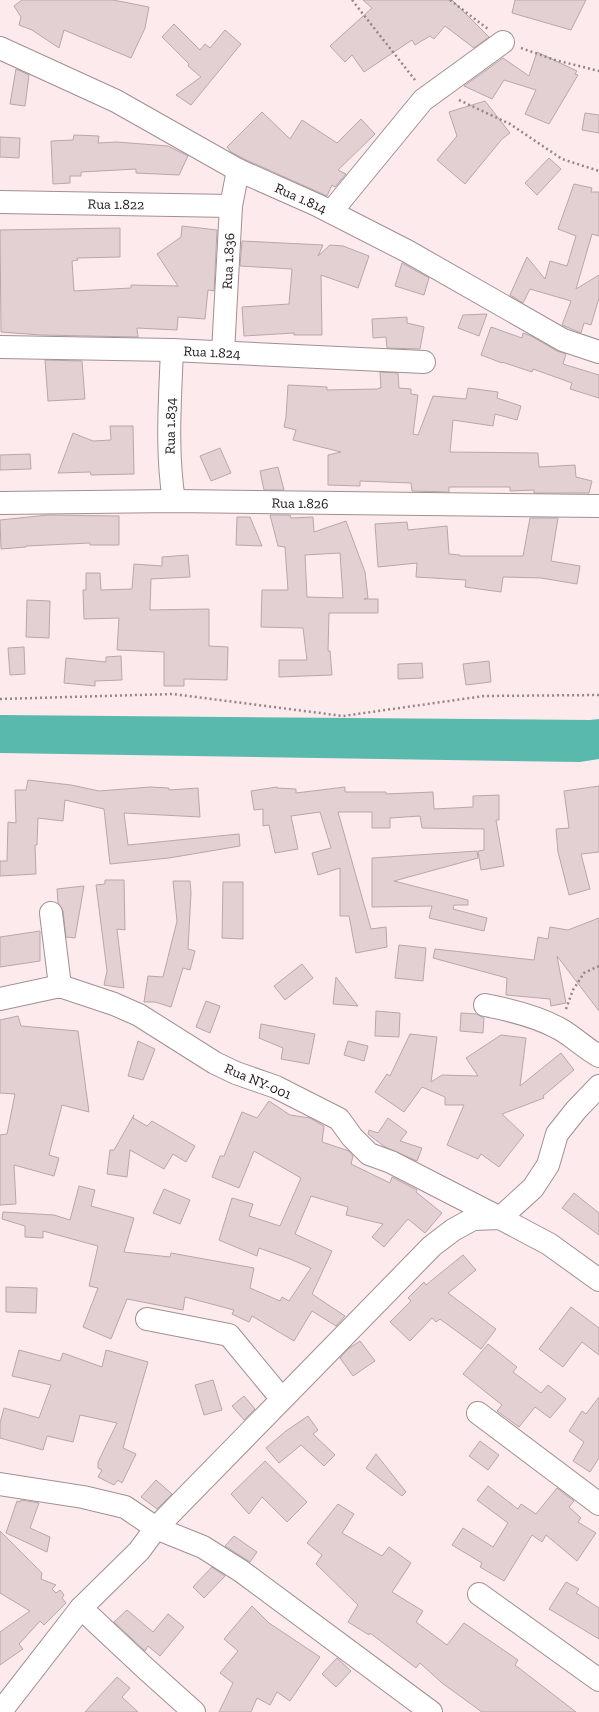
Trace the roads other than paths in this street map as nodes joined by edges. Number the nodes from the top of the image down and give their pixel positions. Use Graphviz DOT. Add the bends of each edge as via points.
graph roads {
  1 [pos="503,42"];
  2 [pos="0,48"];
  3 [pos="238,170"];
  4 [pos="0,202"];
  5 [pos="231,206"];
  6 [pos="331,212"];
  7 [pos="0,347"];
  8 [pos="172,350"];
  9 [pos="223,352"];
  10 [pos="599,352"];
  11 [pos="424,362"];
  12 [pos="174,501"];
  13 [pos="0,503"];
  14 [pos="599,506"];
  15 [pos="51,913"];
  16 [pos="60,986"];
  17 [pos="0,999"];
  18 [pos="486,1005"];
  19 [pos="599,1056"];
  20 [pos="599,1086"];
  21 [pos="500,1218"];
  22 [pos="599,1280"];
  23 [pos="147,1319"];
  24 [pos="281,1398"];
  25 [pos="478,1413"];
  26 [pos="0,1484"];
  27 [pos="599,1504"];
  28 [pos="156,1528"];
  29 [pos="479,1594"];
  30 [pos="81,1608"];
  31 [pos="599,1680"];
  32 [pos="0,1710"];
  33 [pos="194,1712"];
  34 [pos="431,1712"];
  1 -- 6 [label="street" via="428,97"];
  2 -- 3 [label="street, Rua 1.814" via="116,101"];
  3 -- 5 [label="street, Rua 1.836"];
  3 -- 6 [label="street, Rua 1.814"];
  4 -- 5 [label="street, Rua 1.822"];
  5 -- 9 [label="street, Rua 1.836"];
  6 -- 10 [label="street, Rua 1.814" via="407,251 563,340"];
  7 -- 8 [label="street, Rua 1.824"];
  8 -- 9 [label="street, Rua 1.824"];
  8 -- 12 [label="street, Rua 1.834" via="169,458"];
  9 -- 11 [label="street, Rua 1.824"];
  12 -- 13 [label="street, Rua 1.826"];
  12 -- 14 [label="street, Rua 1.826"];
  15 -- 16 [label="street"];
  16 -- 17 [label="street"];
  16 -- 21 [label="street, Rua NY-001" via="139,1015 215,1063 276,1087 339,1119 369,1154 391,1162"];
  18 -- 19 [label="street" via="529,1016 558,1028"];
  20 -- 21 [label="street" via="556,1134 548,1165 533,1188"];
  21 -- 22 [label="street, Rua NY-001" via="549,1244"];
  21 -- 24 [label="street" via="473,1219 432,1246"];
  23 -- 24 [label="street" via="229,1335"];
  24 -- 28 [label="street"];
  25 -- 27 [label="street"];
  26 -- 28 [label="street" via="83,1497 125,1507"];
  28 -- 30 [label="street" via="139,1551"];
  28 -- 34 [label="street" via="203,1547 241,1572"];
  29 -- 31 [label="street"];
  30 -- 32 [label="street"];
  30 -- 33 [label="street"];
}
